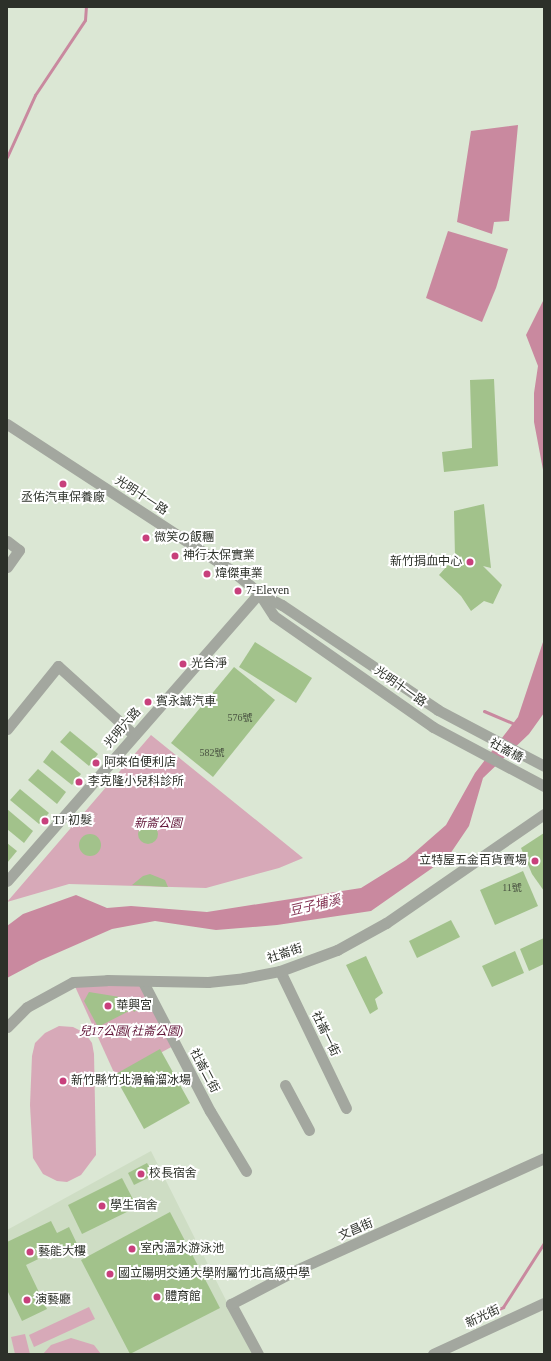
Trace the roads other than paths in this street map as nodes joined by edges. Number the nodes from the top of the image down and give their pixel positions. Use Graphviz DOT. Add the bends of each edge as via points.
graph roads {
  1 [pos="7,424"];
  2 [pos="7,541"];
  3 [pos="7,567"];
  4 [pos="259,593"];
  5 [pos="465,724"];
  6 [pos="7,729"];
  7 [pos="134,734"];
  8 [pos="456,739"];
  9 [pos="544,766"];
  10 [pos="544,786"];
  11 [pos="544,814"];
  12 [pos="9,874"];
  13 [pos="280,971"];
  14 [pos="143,982"];
  15 [pos="7,1027"];
  16 [pos="285,1085"];
  17 [pos="346,1108"];
  18 [pos="309,1130"];
  19 [pos="544,1158"];
  20 [pos="246,1171"];
  21 [pos="544,1303"];
  22 [pos="258,1354"];
  23 [pos="433,1354"];
  1 -- 4 [label="street, 光明十一路" via="231,570"];
  2 -- 3 [label="street" via="19,550"];
  4 -- 5 [label="street, 光明十一路" via="282,605 438,710"];
  4 -- 7 [label="street, 光明六路"];
  4 -- 8 [label="street, 光明十一路" via="274,616 433,727"];
  5 -- 9 [label="street, 社崙橋"];
  6 -- 7 [label="street" via="58,666"];
  7 -- 12 [label="street, 光明六路"];
  8 -- 10 [label="street, 社崙橋"];
  11 -- 13 [label="street, 社崙街" via="386,923 337,950"];
  13 -- 14 [label="street, 社崙街" via="208,982"];
  13 -- 17 [label="street, 社崙一街"];
  14 -- 15 [label="street, 社崙街" via="73,982 27,1007"];
  14 -- 20 [label="street, 社崙二街" via="210,1111"];
  16 -- 18 [label="street"];
  19 -- 22 [label="street, 文昌街" via="294,1271 232,1304"];
  21 -- 23 [label="street, 新光街"];
}
